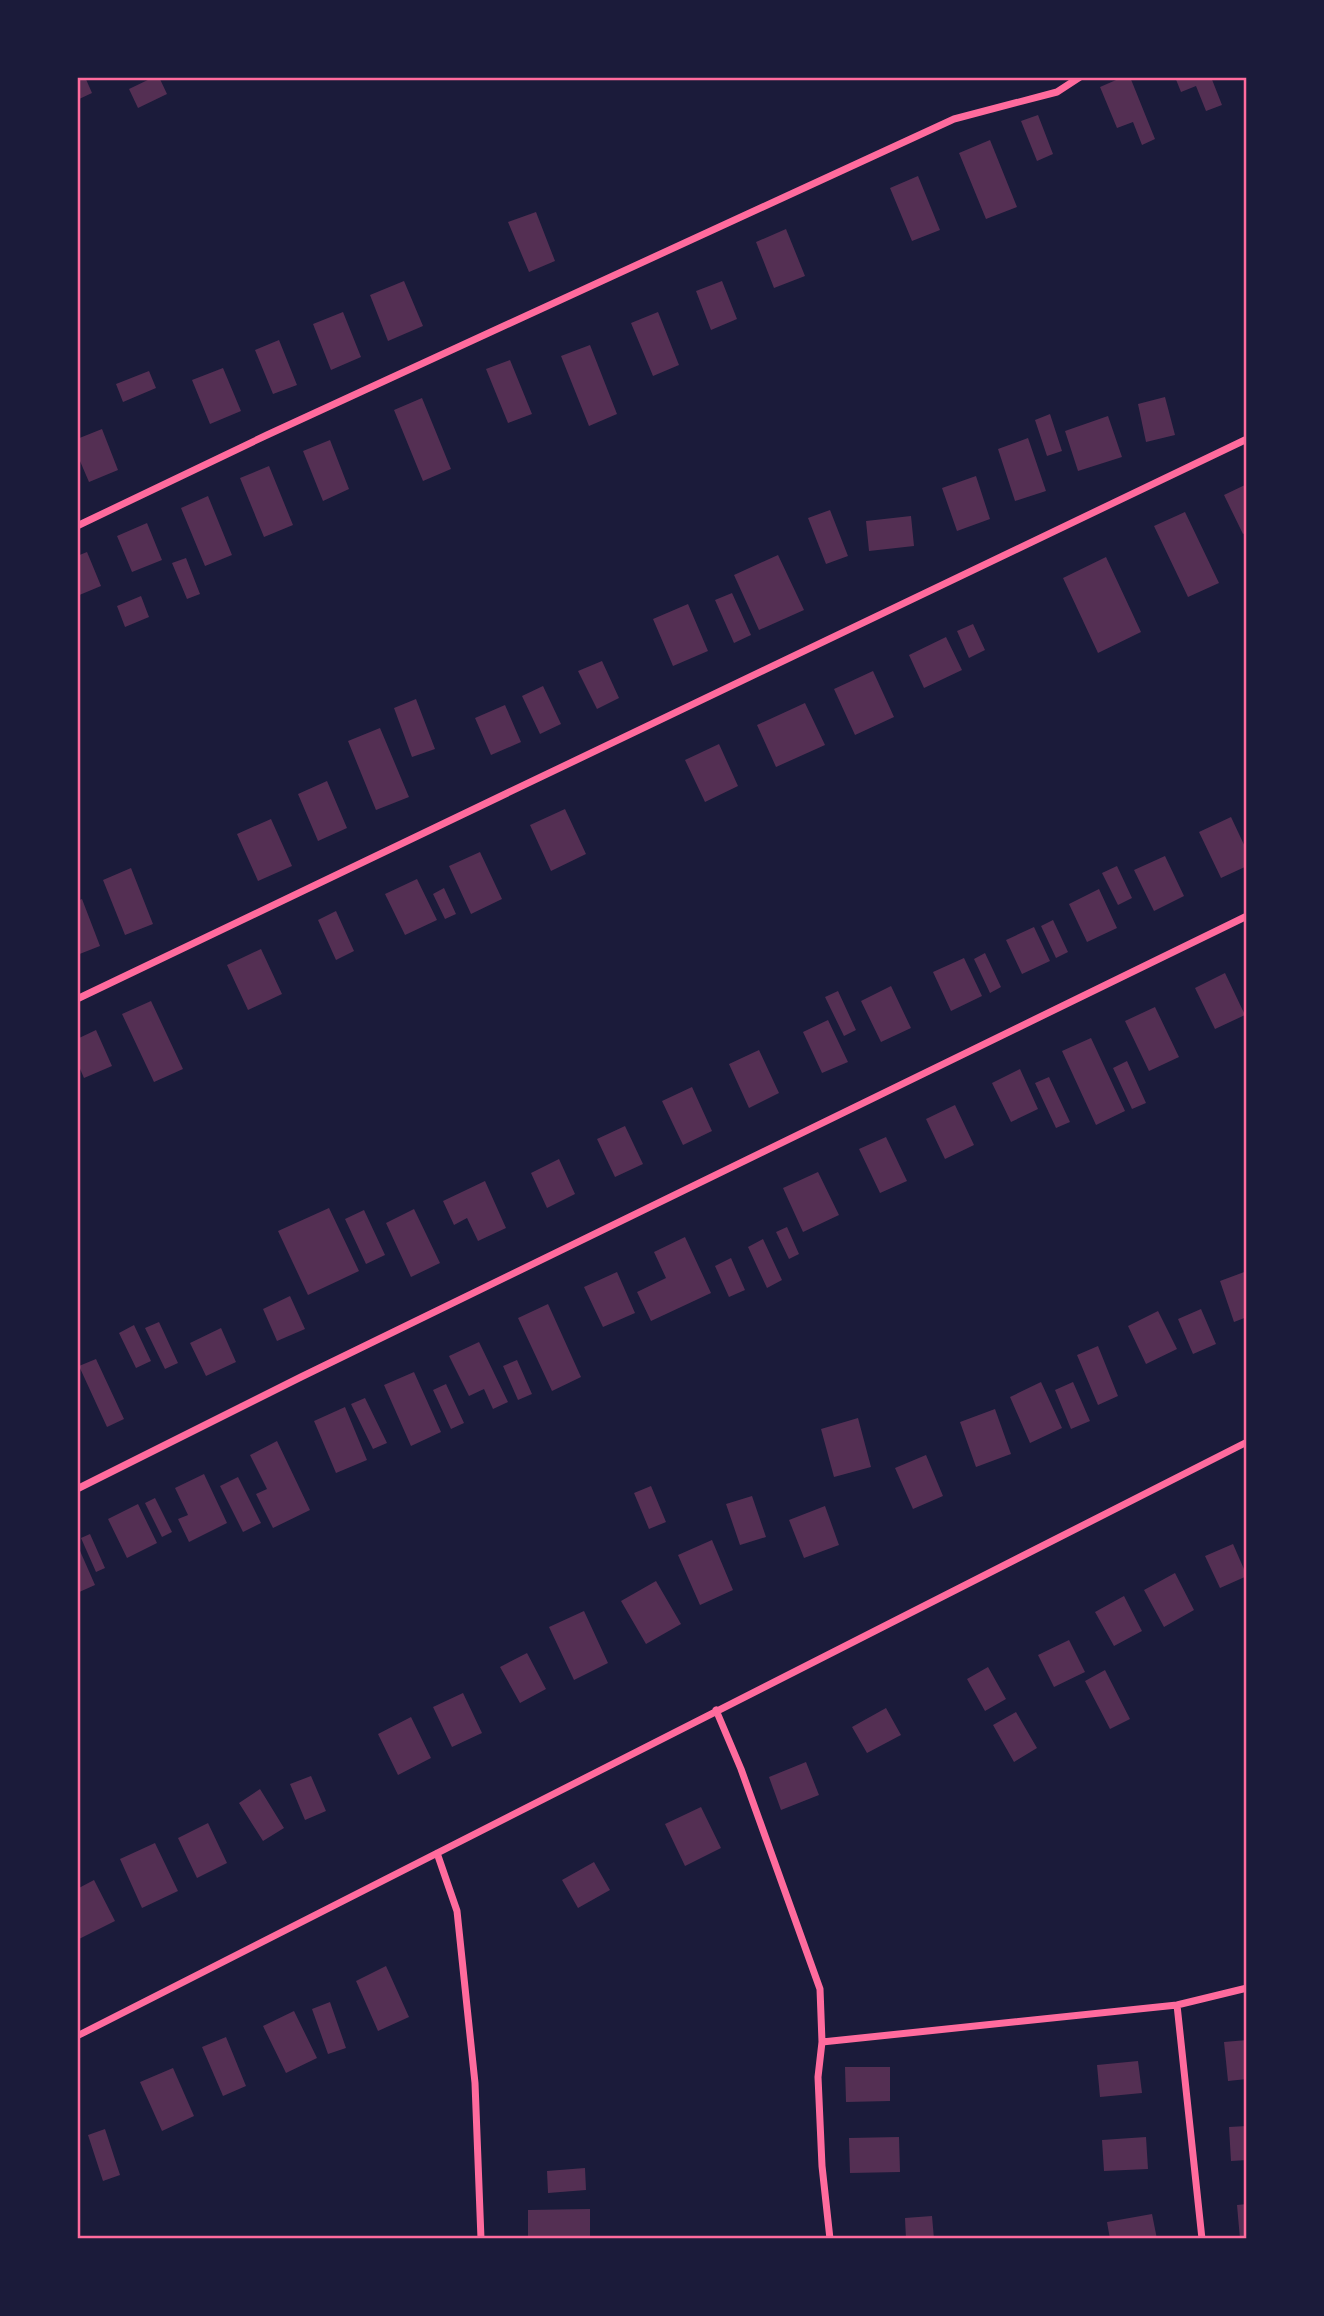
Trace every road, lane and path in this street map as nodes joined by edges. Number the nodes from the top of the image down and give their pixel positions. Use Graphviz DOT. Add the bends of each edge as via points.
graph roads {
  1 [pos="1080,77"];
  2 [pos="1247,439"];
  3 [pos="77,526"];
  4 [pos="1247,916"];
  5 [pos="77,999"];
  6 [pos="1247,1442"];
  7 [pos="77,1489"];
  8 [pos="716,1710"];
  9 [pos="437,1853"];
  10 [pos="1247,1988"];
  11 [pos="1177,2005"];
  12 [pos="77,2036"];
  13 [pos="822,2042"];
  14 [pos="481,2239"];
  15 [pos="830,2239"];
  16 [pos="1202,2239"];
  1 -- 3 [label="street" via="1057,92 954,119"];
  2 -- 5 [label="street"];
  4 -- 7 [label="street"];
  6 -- 8 [label="street"];
  8 -- 9 [label="street"];
  8 -- 13 [label="street" via="820,1989"];
  9 -- 12 [label="street"];
  9 -- 14 [label="street" via="457,1911 475,2083"];
  10 -- 11 [label="street"];
  11 -- 13 [label="street"];
  11 -- 16 [label="street"];
  13 -- 15 [label="street" via="818,2077"];
}
